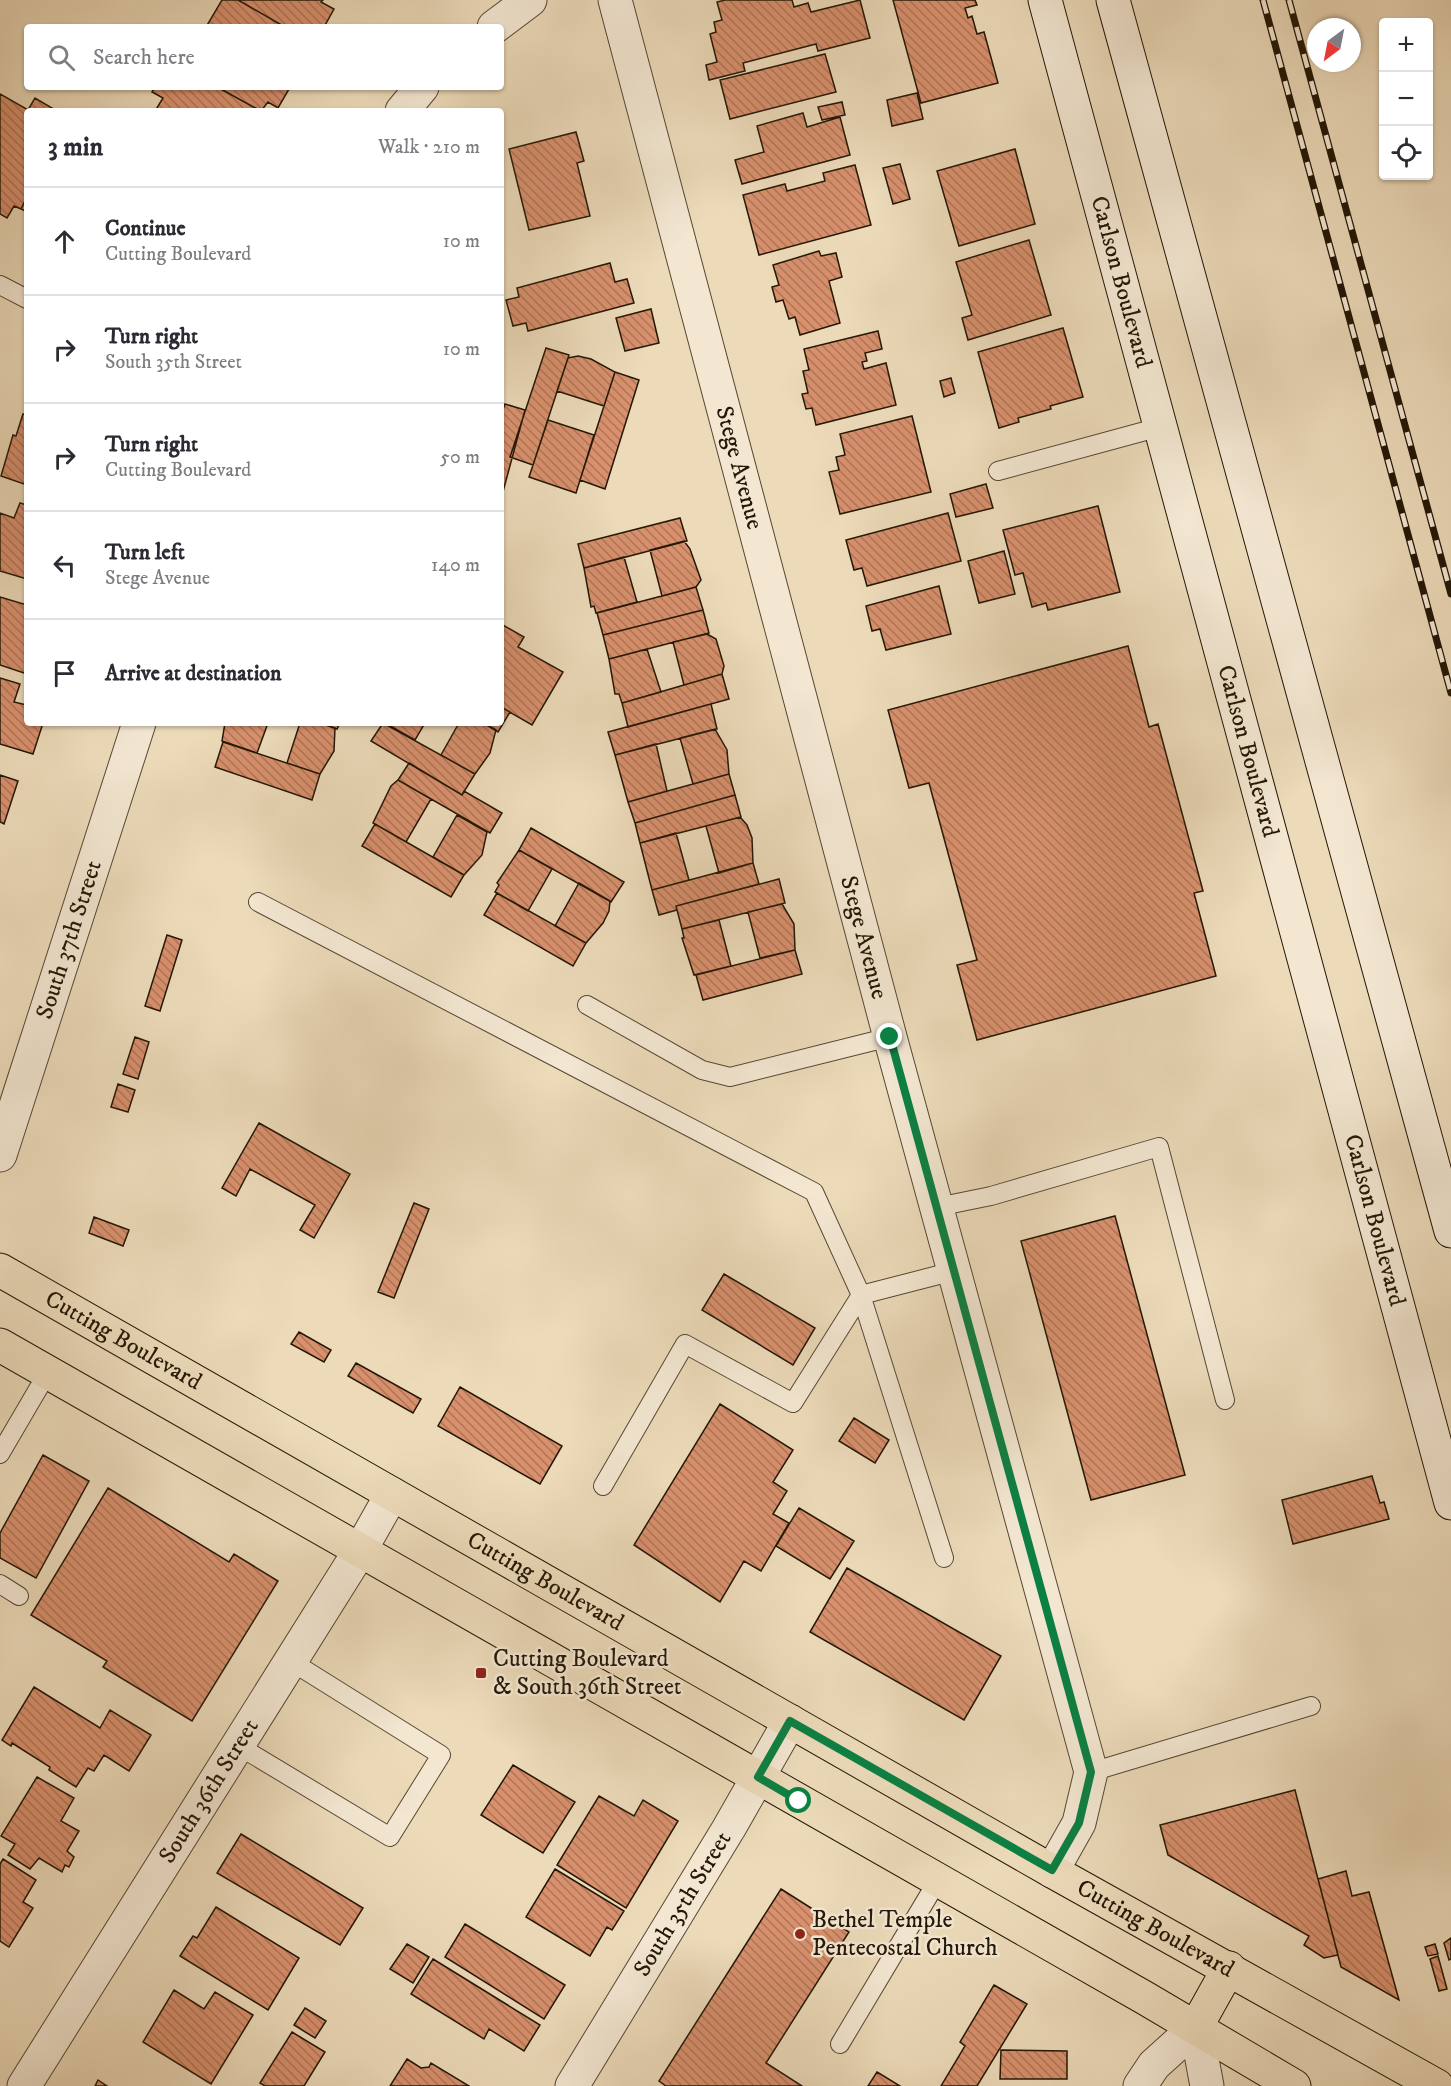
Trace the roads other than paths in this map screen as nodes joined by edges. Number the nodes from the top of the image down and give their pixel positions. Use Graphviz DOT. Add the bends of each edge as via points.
graph roads {
  1 [pos="530,0"];
  2 [pos="615,0"];
  3 [pos="1045,0"];
  4 [pos="1113,0"];
  5 [pos="498,24"];
  6 [pos="420,90"];
  7 [pos="404,108"];
  8 [pos="0,285"];
  9 [pos="24,297"];
  10 [pos="1160,427"];
  11 [pos="998,471"];
  12 [pos="139,726"];
  13 [pos="258,902"];
  14 [pos="587,1005"];
  15 [pos="890,1037"];
  16 [pos="0,1155"];
  17 [pos="937,1207"];
  18 [pos="1451,1230"];
  19 [pos="0,1270"];
  20 [pos="954,1270"];
  21 [pos="861,1295"];
  22 [pos="0,1345"];
  23 [pos="48,1372"];
  24 [pos="1225,1400"];
  25 [pos="0,1454"];
  26 [pos="603,1486"];
  27 [pos="392,1494"];
  28 [pos="1451,1503"];
  29 [pos="361,1549"];
  30 [pos="944,1558"];
  31 [pos="0,1584"];
  32 [pos="19,1596"];
  33 [pos="290,1660"];
  34 [pos="1311,1706"];
  35 [pos="790,1721"];
  36 [pos="237,1744"];
  37 [pos="1091,1772"];
  38 [pos="758,1777"];
  39 [pos="1052,1870"];
  40 [pos="938,1881"];
  41 [pos="1229,1968"];
  42 [pos="1196,2027"];
  43 [pos="840,2044"];
  44 [pos="24,2086"];
  45 [pos="572,2086"];
  46 [pos="1140,2086"];
  47 [pos="1207,2086"];
  48 [pos="1294,2086"];
  49 [pos="1437,2086"];
  1 -- 5 [label="street"];
  2 -- 15 [label="street, Stege Avenue"];
  3 -- 10 [label="street, Carlson Boulevard"];
  4 -- 18 [label="street"];
  6 -- 7 [label="street"];
  8 -- 9 [label="lane"];
  10 -- 11 [label="lane"];
  10 -- 28 [label="street, Carlson Boulevard"];
  12 -- 16 [label="street, South 37th Street"];
  13 -- 21 [label="lane" via="814,1192"];
  14 -- 15 [label="lane" via="702,1070 730,1077"];
  15 -- 17 [label="street, Stege Avenue"];
  17 -- 20 [label="street, Stege Avenue"];
  17 -- 24 [label="lane" via="991,1196 1159,1147"];
  19 -- 27 [label="main road, Cutting Boulevard"];
  20 -- 21 [label="lane"];
  20 -- 37 [label="street, Stege Avenue"];
  21 -- 26 [label="lane" via="793,1403 685,1344"];
  21 -- 30 [label="lane"];
  22 -- 23 [label="main road"];
  23 -- 25 [label="lane"];
  23 -- 29 [label="main road"];
  27 -- 29 [label="street, South 36th Street"];
  27 -- 35 [label="main road, Cutting Boulevard"];
  29 -- 33 [label="street, South 36th Street"];
  29 -- 38 [label="main road"];
  31 -- 32 [label="lane"];
  33 -- 36 [label="street, South 36th Street"];
  33 -- 36 [label="lane" via="441,1755 390,1837"];
  34 -- 37 [label="lane"];
  35 -- 38 [label="street, South 35th Street"];
  35 -- 39 [label="main road, Cutting Boulevard"];
  36 -- 44 [label="street, South 36th Street"];
  37 -- 39 [label="street, Stege Avenue" via="1079,1823"];
  38 -- 40 [label="main road"];
  38 -- 45 [label="street, South 35th Street"];
  39 -- 41 [label="main road, Cutting Boulevard"];
  40 -- 42 [label="main road"];
  40 -- 43 [label="lane"];
  41 -- 42 [label="main road"];
  41 -- 49 [label="main road, Cutting Boulevard"];
  42 -- 46 [label="street" via="1154,2065"];
  42 -- 47 [label="street"];
  42 -- 48 [label="main road"];
}
